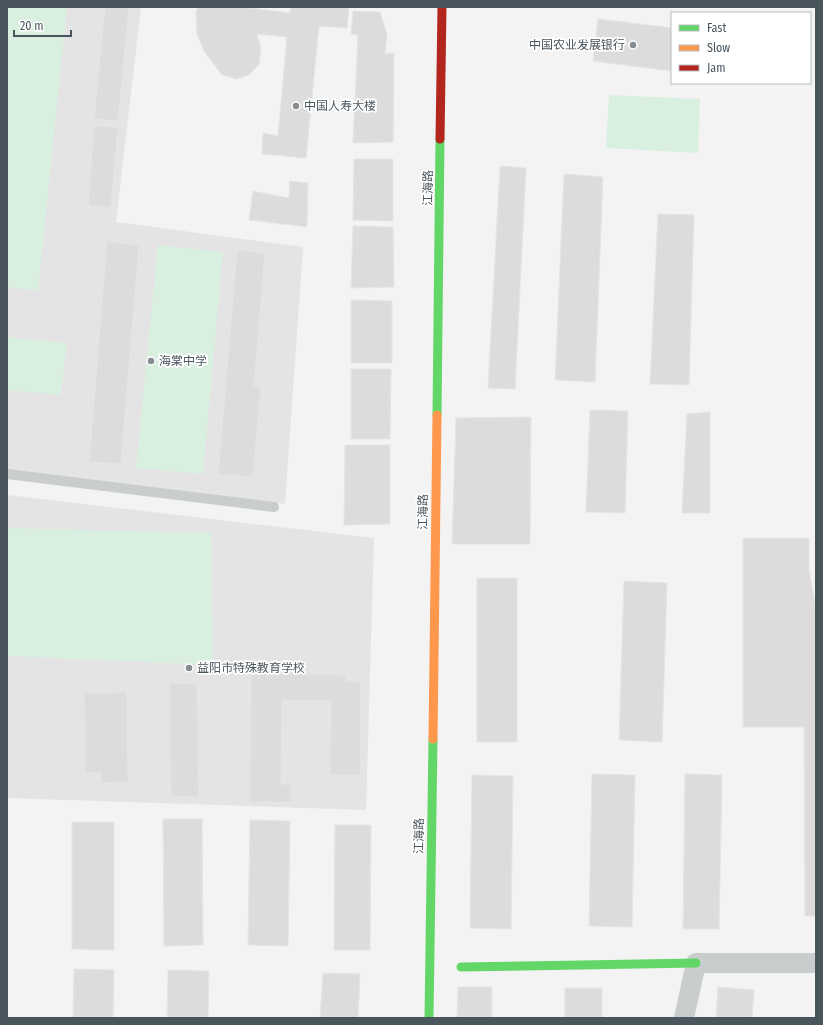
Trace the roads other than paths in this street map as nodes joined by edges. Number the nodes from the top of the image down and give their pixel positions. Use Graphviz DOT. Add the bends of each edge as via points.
graph roads {
  1 [pos="442,7"];
  2 [pos="7,474"];
  3 [pos="274,507"];
  4 [pos="816,962"];
  5 [pos="696,963"];
  6 [pos="461,967"];
  7 [pos="429,1018"];
  8 [pos="684,1018"];
  1 -- 7 [label="street, 江海路"];
  2 -- 3 [label="lane"];
  4 -- 5 [label="street"];
  5 -- 6 [label="street"];
  5 -- 8 [label="street"];
}
